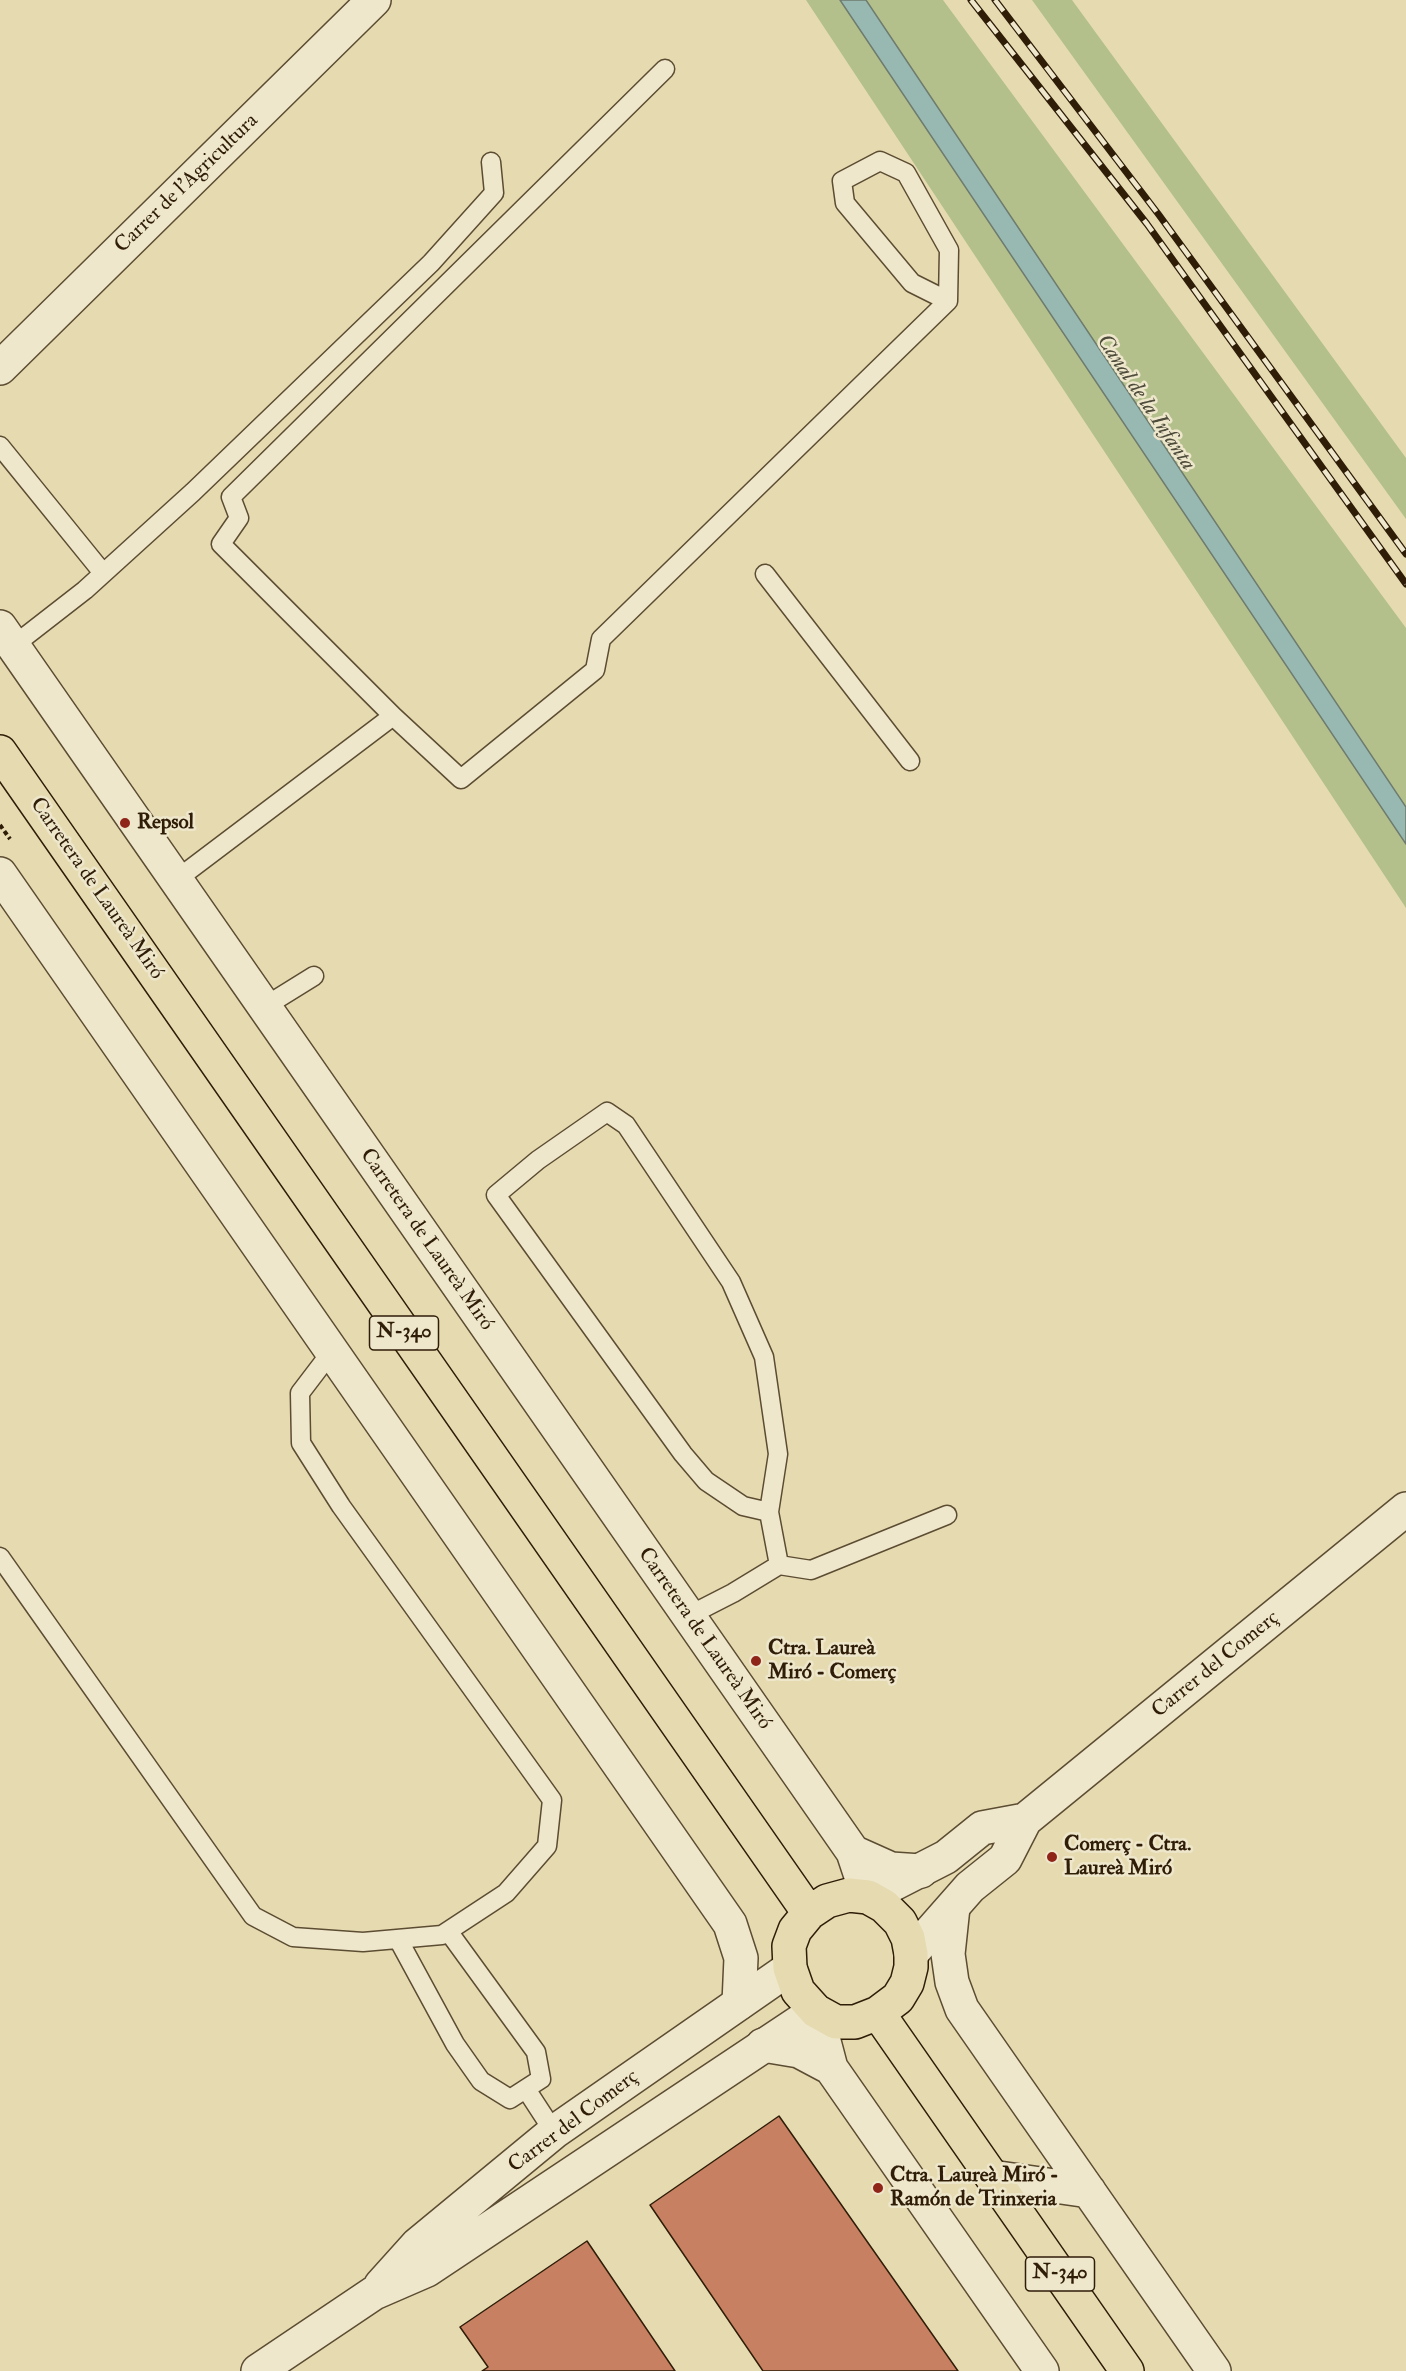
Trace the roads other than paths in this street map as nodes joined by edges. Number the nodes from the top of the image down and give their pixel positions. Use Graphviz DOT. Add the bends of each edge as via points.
graph roads {
  1 [pos="375,0"];
  2 [pos="665,69"];
  3 [pos="491,162"];
  4 [pos="948,301"];
  5 [pos="0,368"];
  6 [pos="0,446"];
  7 [pos="104,573"];
  8 [pos="765,574"];
  9 [pos="6,637"];
  10 [pos="393,716"];
  11 [pos="0,752"];
  12 [pos="910,761"];
  13 [pos="0,874"];
  14 [pos="176,880"];
  15 [pos="314,976"];
  16 [pos="264,1007"];
  17 [pos="332,1351"];
  18 [pos="1406,1509"];
  19 [pos="769,1512"];
  20 [pos="947,1515"];
  21 [pos="0,1557"];
  22 [pos="779,1565"];
  23 [pos="688,1616"];
  24 [pos="1025,1820"];
  25 [pos="853,1852"];
  26 [pos="921,1870"];
  27 [pos="868,1898"];
  28 [pos="953,1907"];
  29 [pos="809,1913"];
  30 [pos="448,1931"];
  31 [pos="398,1939"];
  32 [pos="911,1954"];
  33 [pos="790,1968"];
  34 [pos="739,2003"];
  35 [pos="816,2011"];
  36 [pos="878,2013"];
  37 [pos="763,2045"];
  38 [pos="831,2068"];
  39 [pos="526,2089"];
  40 [pos="554,2132"];
  41 [pos="992,2177"];
  42 [pos="1089,2191"];
  43 [pos="374,2293"];
  44 [pos="258,2371"];
  45 [pos="1042,2371"];
  46 [pos="1127,2371"];
  47 [pos="1214,2371"];
  1 -- 5 [label="street, Carrer de l'Agricultura"];
  2 -- 10 [label="lane" via="231,497 239,518 221,544"];
  3 -- 7 [label="lane" via="494,193 431,263"];
  4 -- 4 [label="lane" via="949,250 906,173 880,161 842,182 845,203 912,283"];
  4 -- 10 [label="lane" via="601,639 596,670 461,779"];
  6 -- 7 [label="lane"];
  7 -- 9 [label="lane" via="50,619"];
  8 -- 12 [label="lane"];
  9 -- 14 [label="street, Carretera de Laureà Miró"];
  10 -- 14 [label="lane"];
  11 -- 29 [label="main road, Carretera de Laureà Miró / N-340"];
  13 -- 17 [label="street"];
  14 -- 16 [label="street, Carretera de Laureà Miró"];
  15 -- 16 [label="lane"];
  16 -- 23 [label="street, Carretera de Laureà Miró"];
  17 -- 30 [label="lane" via="300,1393 301,1443 341,1506 552,1800 547,1846 506,1893"];
  17 -- 34 [label="street" via="730,1923 741,1958"];
  18 -- 24 [label="street, Carrer del Comerç"];
  19 -- 19 [label="lane" via="778,1454 764,1357 731,1282 626,1125 607,1112 496,1194 706,1481 743,1506"];
  19 -- 22 [label="lane"];
  20 -- 22 [label="lane" via="812,1570"];
  21 -- 31 [label="lane" via="253,1916 293,1937 363,1942"];
  22 -- 23 [label="lane"];
  23 -- 25 [label="street, Carretera de Laureà Miró"];
  24 -- 26 [label="street, Carrer del Comerç" via="982,1828 946,1857"];
  24 -- 28 [label="street, Carrer del Comerç" via="1005,1859 970,1887"];
  25 -- 26 [label="street" via="891,1869"];
  25 -- 27 [label="street, Carretera de Laureà Miró"];
  26 -- 27 [label="street, Carrer del Comerç"];
  27 -- 29 [label="main road" via="849,1895 827,1901"];
  27 -- 32 [label="main road" via="884,1906 900,1922"];
  28 -- 32 [label="street, Carrer del Comerç"];
  28 -- 42 [label="street" via="948,1954 952,1982 962,2009"];
  29 -- 33 [label="main road" via="795,1929 789,1946"];
  30 -- 31 [label="lane" via="442,1935"];
  30 -- 39 [label="lane" via="536,2052 541,2079"];
  31 -- 39 [label="lane" via="455,2044 481,2081 510,2098"];
  32 -- 36 [label="main road" via="907,1983 898,1998"];
  33 -- 34 [label="street, Carrer del Comerç"];
  33 -- 35 [label="main road" via="798,1991"];
  34 -- 40 [label="street, Carrer del Comerç"];
  35 -- 36 [label="main road" via="836,2022 855,2022"];
  35 -- 37 [label="street, Carrer del Comerç"];
  35 -- 38 [label="street"];
  36 -- 41 [label="main road, N-340"];
  37 -- 38 [label="street" via="799,2051"];
  37 -- 43 [label="street, Carrer del Comerç" via="428,2270"];
  38 -- 45 [label="street"];
  39 -- 40 [label="lane"];
  40 -- 43 [label="street, Carrer del Comerç" via="417,2246"];
  41 -- 42 [label="street"];
  41 -- 46 [label="main road, N-340"];
  42 -- 47 [label="street"];
  43 -- 44 [label="street, Carrer del Comerç"];
}
